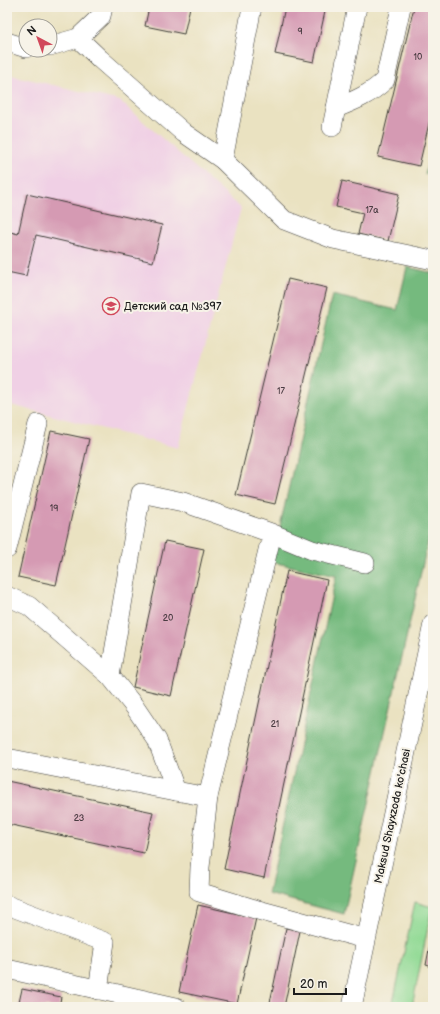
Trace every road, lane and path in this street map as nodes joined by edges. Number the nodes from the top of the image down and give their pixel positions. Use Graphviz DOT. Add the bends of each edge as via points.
graph roads {
  1 [pos="103,7"];
  2 [pos="252,7"];
  3 [pos="357,7"];
  4 [pos="401,7"];
  5 [pos="78,38"];
  6 [pos="7,42"];
  7 [pos="58,44"];
  8 [pos="18,45"];
  9 [pos="336,108"];
  10 [pos="332,127"];
  11 [pos="223,160"];
  12 [pos="433,260"];
  13 [pos="38,424"];
  14 [pos="269,546"];
  15 [pos="7,549"];
  16 [pos="365,563"];
  17 [pos="7,596"];
  18 [pos="433,624"];
  19 [pos="110,676"];
  20 [pos="7,758"];
  21 [pos="176,791"];
  22 [pos="208,797"];
  23 [pos="7,905"];
  24 [pos="366,939"];
  25 [pos="7,969"];
  26 [pos="98,990"];
  27 [pos="169,1006"];
  28 [pos="352,1007"];
  1 -- 5 [label="street" via="101,16"];
  2 -- 11 [label="street"];
  3 -- 9 [label="street"];
  4 -- 9 [label="street" via="385,80 377,88"];
  5 -- 7 [label="street"];
  5 -- 11 [label="street" via="184,133"];
  6 -- 8 [label="street"];
  9 -- 10 [label="street"];
  11 -- 12 [label="street" via="284,220 334,240"];
  13 -- 15 [label="street"];
  14 -- 22 [label="street"];
  16 -- 19 [label="street" via="312,550 183,502 141,493"];
  17 -- 19 [label="street" via="29,606"];
  18 -- 24 [label="street, Maksud Shayxzoda ko'chasi"];
  19 -- 21 [label="street" via="156,740"];
  20 -- 21 [label="street"];
  21 -- 22 [label="street"];
  22 -- 24 [label="street" via="199,892"];
  23 -- 26 [label="street" via="105,942"];
  24 -- 28 [label="street, Maksud Shayxzoda ko'chasi"];
  25 -- 26 [label="street"];
  26 -- 27 [label="street"];
}
